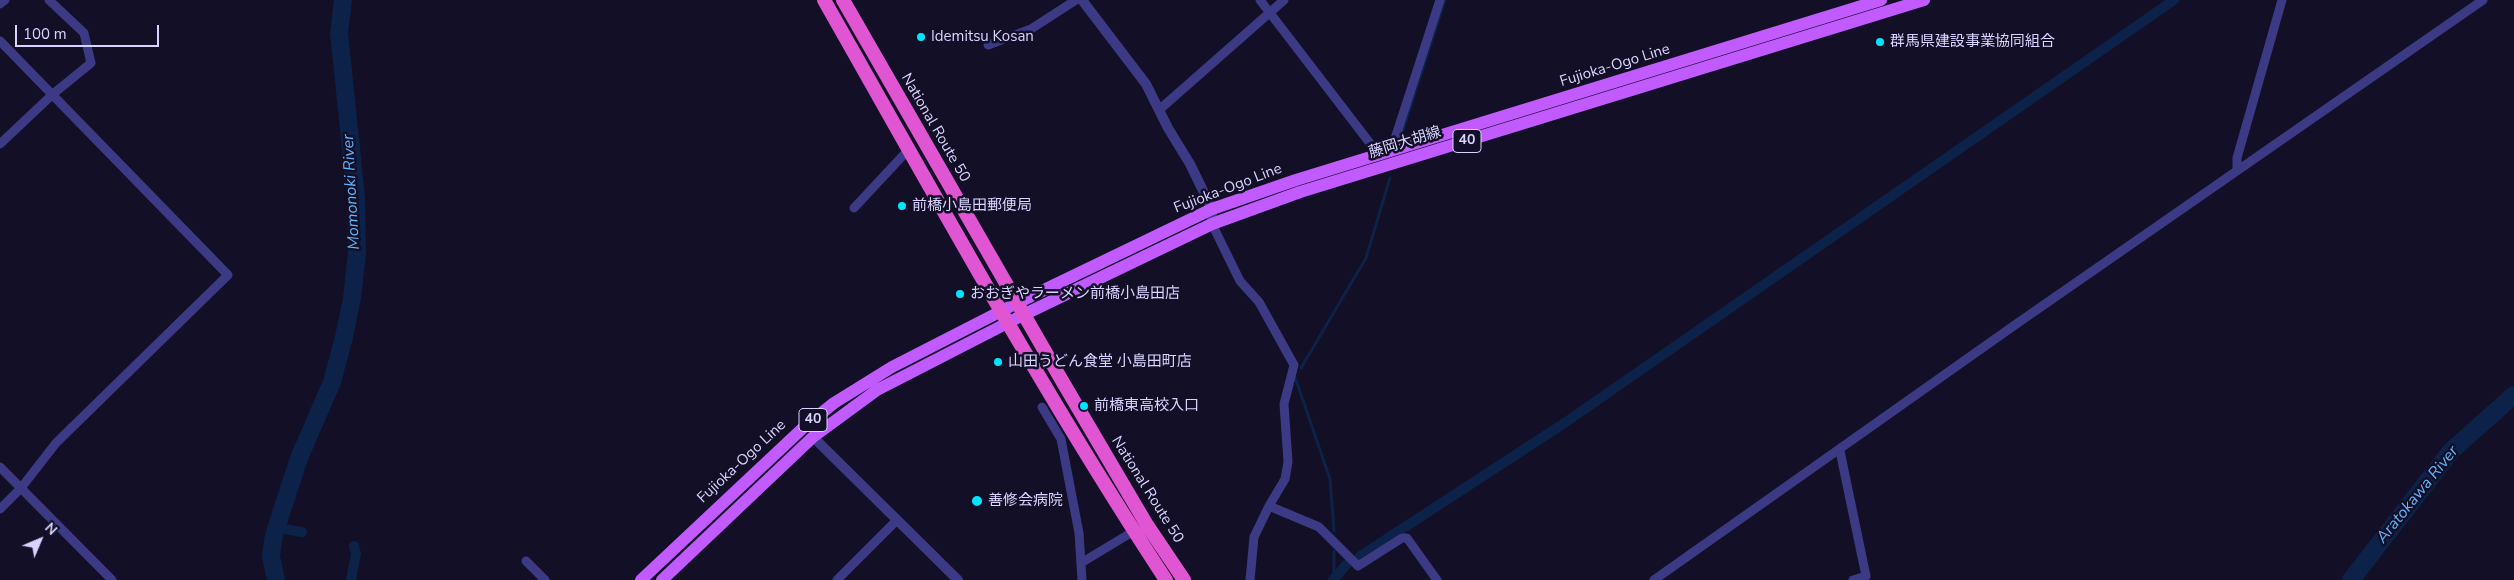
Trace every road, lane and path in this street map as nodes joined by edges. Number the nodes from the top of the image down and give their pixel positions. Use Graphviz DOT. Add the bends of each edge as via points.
graph roads {
  1 [pos="5,0"];
  2 [pos="49,0"];
  3 [pos="824,0"];
  4 [pos="843,0"];
  5 [pos="1076,0"];
  6 [pos="1082,0"];
  7 [pos="1260,0"];
  8 [pos="1284,0"];
  9 [pos="1440,0"];
  10 [pos="1881,0"];
  11 [pos="1924,0"];
  12 [pos="2282,0"];
  13 [pos="2483,0"];
  14 [pos="0,4"];
  15 [pos="1269,13"];
  16 [pos="0,41"];
  17 [pos="988,45"];
  18 [pos="53,94"];
  19 [pos="1159,110"];
  20 [pos="0,144"];
  21 [pos="909,150"];
  22 [pos="1385,153"];
  23 [pos="2237,172"];
  24 [pos="854,208"];
  25 [pos="1212,209"];
  26 [pos="1212,224"];
  27 [pos="1020,309"];
  28 [pos="1005,317"];
  29 [pos="1042,407"];
  30 [pos="813,438"];
  31 [pos="1840,451"];
  32 [pos="0,467"];
  33 [pos="21,488"];
  34 [pos="1269,506"];
  35 [pos="0,510"];
  36 [pos="897,520"];
  37 [pos="1134,531"];
  38 [pos="526,562"];
  39 [pos="1081,563"];
  40 [pos="112,580"];
  41 [pos="545,580"];
  42 [pos="641,580"];
  43 [pos="662,580"];
  44 [pos="837,580"];
  45 [pos="958,580"];
  46 [pos="1082,580"];
  47 [pos="1166,580"];
  48 [pos="1184,580"];
  49 [pos="1250,580"];
  50 [pos="1437,580"];
  51 [pos="1654,580"];
  52 [pos="1853,580"];
  1 -- 14 [label="street"];
  2 -- 18 [label="street" via="84,33 91,63"];
  3 -- 21 [label="highway"];
  4 -- 27 [label="highway, National Route 50"];
  5 -- 17 [label="street" via="1031,28"];
  6 -- 19 [label="street" via="1146,84"];
  7 -- 15 [label="street"];
  8 -- 15 [label="street"];
  9 -- 22 [label="street"];
  10 -- 22 [label="main road, Fujioka-Ogo Line / 40"];
  11 -- 26 [label="main road, 藤岡大胡線 / 40" via="1300,192"];
  12 -- 23 [label="street" via="2237,158"];
  13 -- 23 [label="street"];
  15 -- 19 [label="street"];
  15 -- 22 [label="street"];
  16 -- 18 [label="street"];
  18 -- 20 [label="street"];
  18 -- 33 [label="street" via="228,275 56,443"];
  19 -- 25 [label="street"];
  21 -- 24 [label="street"];
  21 -- 28 [label="highway"];
  22 -- 25 [label="main road, Fujioka-Ogo Line / 40"];
  23 -- 31 [label="street"];
  25 -- 26 [label="street"];
  25 -- 27 [label="main road, Fujioka-Ogo Line / 40"];
  26 -- 27 [label="main road, 藤岡大胡線 / 40"];
  26 -- 34 [label="street" via="1240,281 1259,302 1294,365 1284,404 1285,479"];
  27 -- 28 [label="main road, Fujioka-Ogo Line / 40"];
  27 -- 48 [label="highway, National Route 50" via="1147,524"];
  28 -- 30 [label="main road, Fujioka-Ogo Line / 40" via="877,390"];
  28 -- 37 [label="highway"];
  28 -- 42 [label="main road, Fujioka-Ogo Line / 40" via="892,367 834,403 804,427"];
  29 -- 39 [label="street" via="1061,439 1079,533"];
  30 -- 36 [label="street"];
  30 -- 43 [label="main road, Fujioka-Ogo Line / 40"];
  31 -- 51 [label="street"];
  31 -- 52 [label="street" via="1866,576"];
  32 -- 33 [label="street"];
  33 -- 35 [label="street"];
  33 -- 40 [label="street"];
  34 -- 49 [label="street" via="1254,537"];
  34 -- 50 [label="street" via="1319,527 1358,566 1407,538"];
  36 -- 44 [label="street"];
  36 -- 45 [label="street"];
  37 -- 39 [label="street"];
  37 -- 47 [label="highway"];
  38 -- 41 [label="street"];
  39 -- 46 [label="street"];
}
